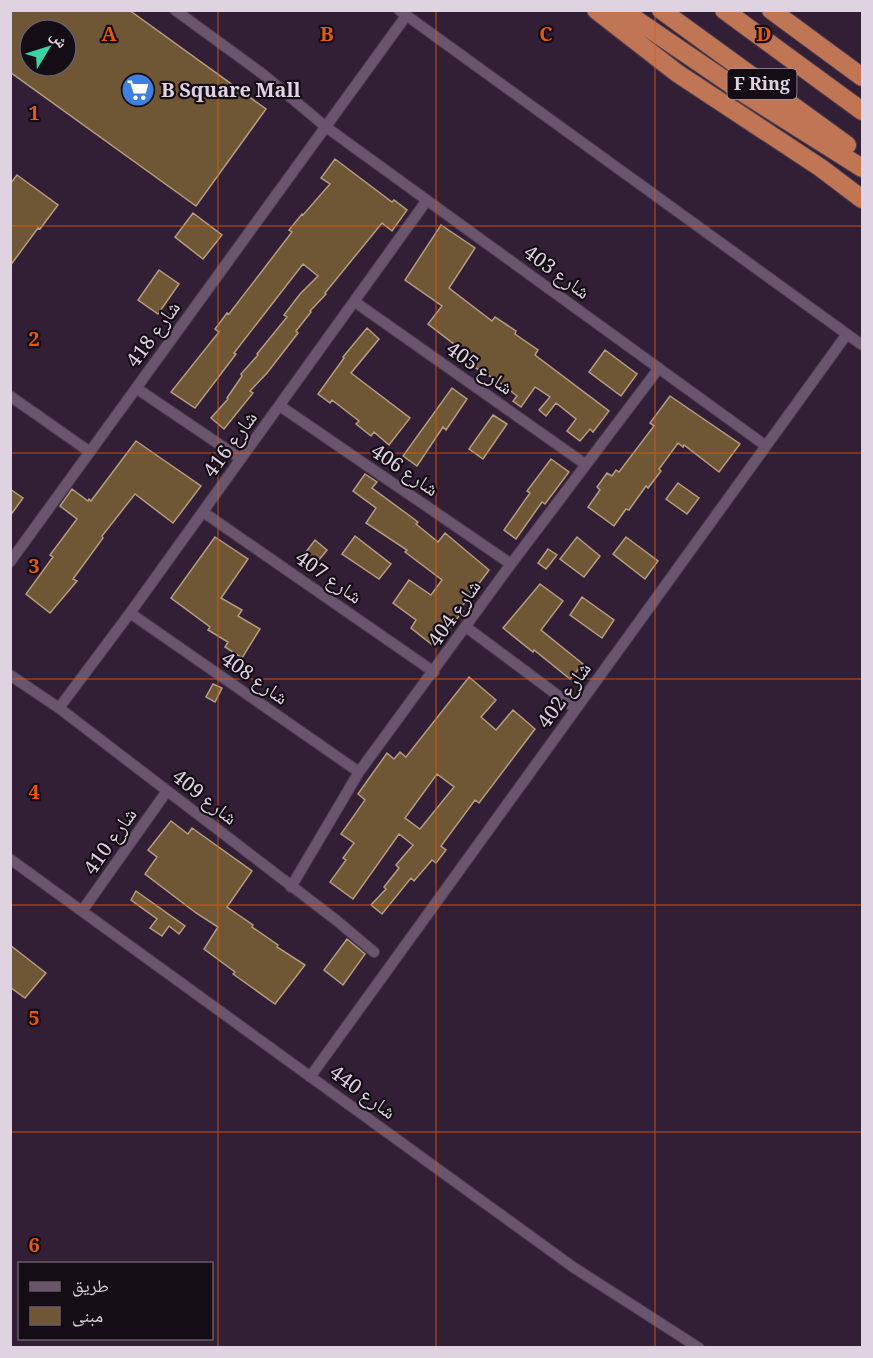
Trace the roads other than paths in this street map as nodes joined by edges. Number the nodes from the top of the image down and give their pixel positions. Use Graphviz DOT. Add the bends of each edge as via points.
graph roads {
  1 [pos="175,10"];
  2 [pos="596,10"];
  3 [pos="622,10"];
  4 [pos="661,10"];
  5 [pos="724,10"];
  6 [pos="771,10"];
  7 [pos="403,13"];
  8 [pos="859,74"];
  9 [pos="862,111"];
  10 [pos="326,127"];
  11 [pos="862,157"];
  12 [pos="862,168"];
  13 [pos="862,199"];
  14 [pos="427,200"];
  15 [pos="355,302"];
  16 [pos="847,334"];
  17 [pos="862,345"];
  18 [pos="659,368"];
  19 [pos="136,388"];
  20 [pos="10,396"];
  21 [pos="280,406"];
  22 [pos="766,446"];
  23 [pos="90,452"];
  24 [pos="241,459"];
  25 [pos="585,464"];
  26 [pos="203,512"];
  27 [pos="12,556"];
  28 [pos="511,564"];
  29 [pos="130,613"];
  30 [pos="466,627"];
  31 [pos="434,672"];
  32 [pos="10,675"];
  33 [pos="59,708"];
  34 [pos="576,709"];
  35 [pos="359,772"];
  36 [pos="167,791"];
  37 [pos="10,859"];
  38 [pos="291,887"];
  39 [pos="82,911"];
  40 [pos="374,952"];
  41 [pos="310,1077"];
  42 [pos="699,1347"];
  1 -- 10 [label="street, شارع 403" via="264,75"];
  2 -- 13 [label="highway" via="677,73"];
  3 -- 12 [label="highway"];
  4 -- 11 [label="highway, F Ring"];
  5 -- 9 [label="highway, F Ring"];
  6 -- 8 [label="highway"];
  7 -- 10 [label="street, شارع 418"];
  7 -- 16 [label="street"];
  10 -- 14 [label="street, شارع 403"];
  10 -- 19 [label="street, شارع 418"];
  14 -- 15 [label="street, شارع 416"];
  14 -- 18 [label="street, شارع 403"];
  15 -- 21 [label="street, شارع 416"];
  15 -- 25 [label="street, شارع 405"];
  16 -- 17 [label="street"];
  16 -- 22 [label="street, شارع 402"];
  18 -- 22 [label="street, شارع 403"];
  18 -- 25 [label="street, شارع 404"];
  19 -- 23 [label="street, شارع 418"];
  19 -- 24 [label="street"];
  20 -- 23 [label="street"];
  21 -- 24 [label="street, شارع 416"];
  21 -- 28 [label="street, شارع 406"];
  22 -- 34 [label="street, شارع 402"];
  23 -- 27 [label="street, شارع 418"];
  24 -- 26 [label="street, شارع 416"];
  25 -- 28 [label="street, شارع 404"];
  26 -- 29 [label="street, شارع 416"];
  26 -- 31 [label="street, شارع 407"];
  28 -- 30 [label="street, شارع 404"];
  29 -- 33 [label="street, شارع 416"];
  29 -- 35 [label="street, شارع 408"];
  30 -- 31 [label="street, شارع 404"];
  30 -- 34 [label="street"];
  31 -- 35 [label="street, شارع 404"];
  32 -- 33 [label="street, شارع 409"];
  33 -- 36 [label="street, شارع 409"];
  34 -- 41 [label="street, شارع 402"];
  35 -- 38 [label="street, شارع 404"];
  36 -- 38 [label="street, شارع 409"];
  36 -- 39 [label="street, شارع 410"];
  37 -- 39 [label="street, شارع 440"];
  38 -- 40 [label="street, شارع 409"];
  39 -- 41 [label="street, شارع 440"];
  41 -- 42 [label="street, شارع 440" via="573,1267"];
}
